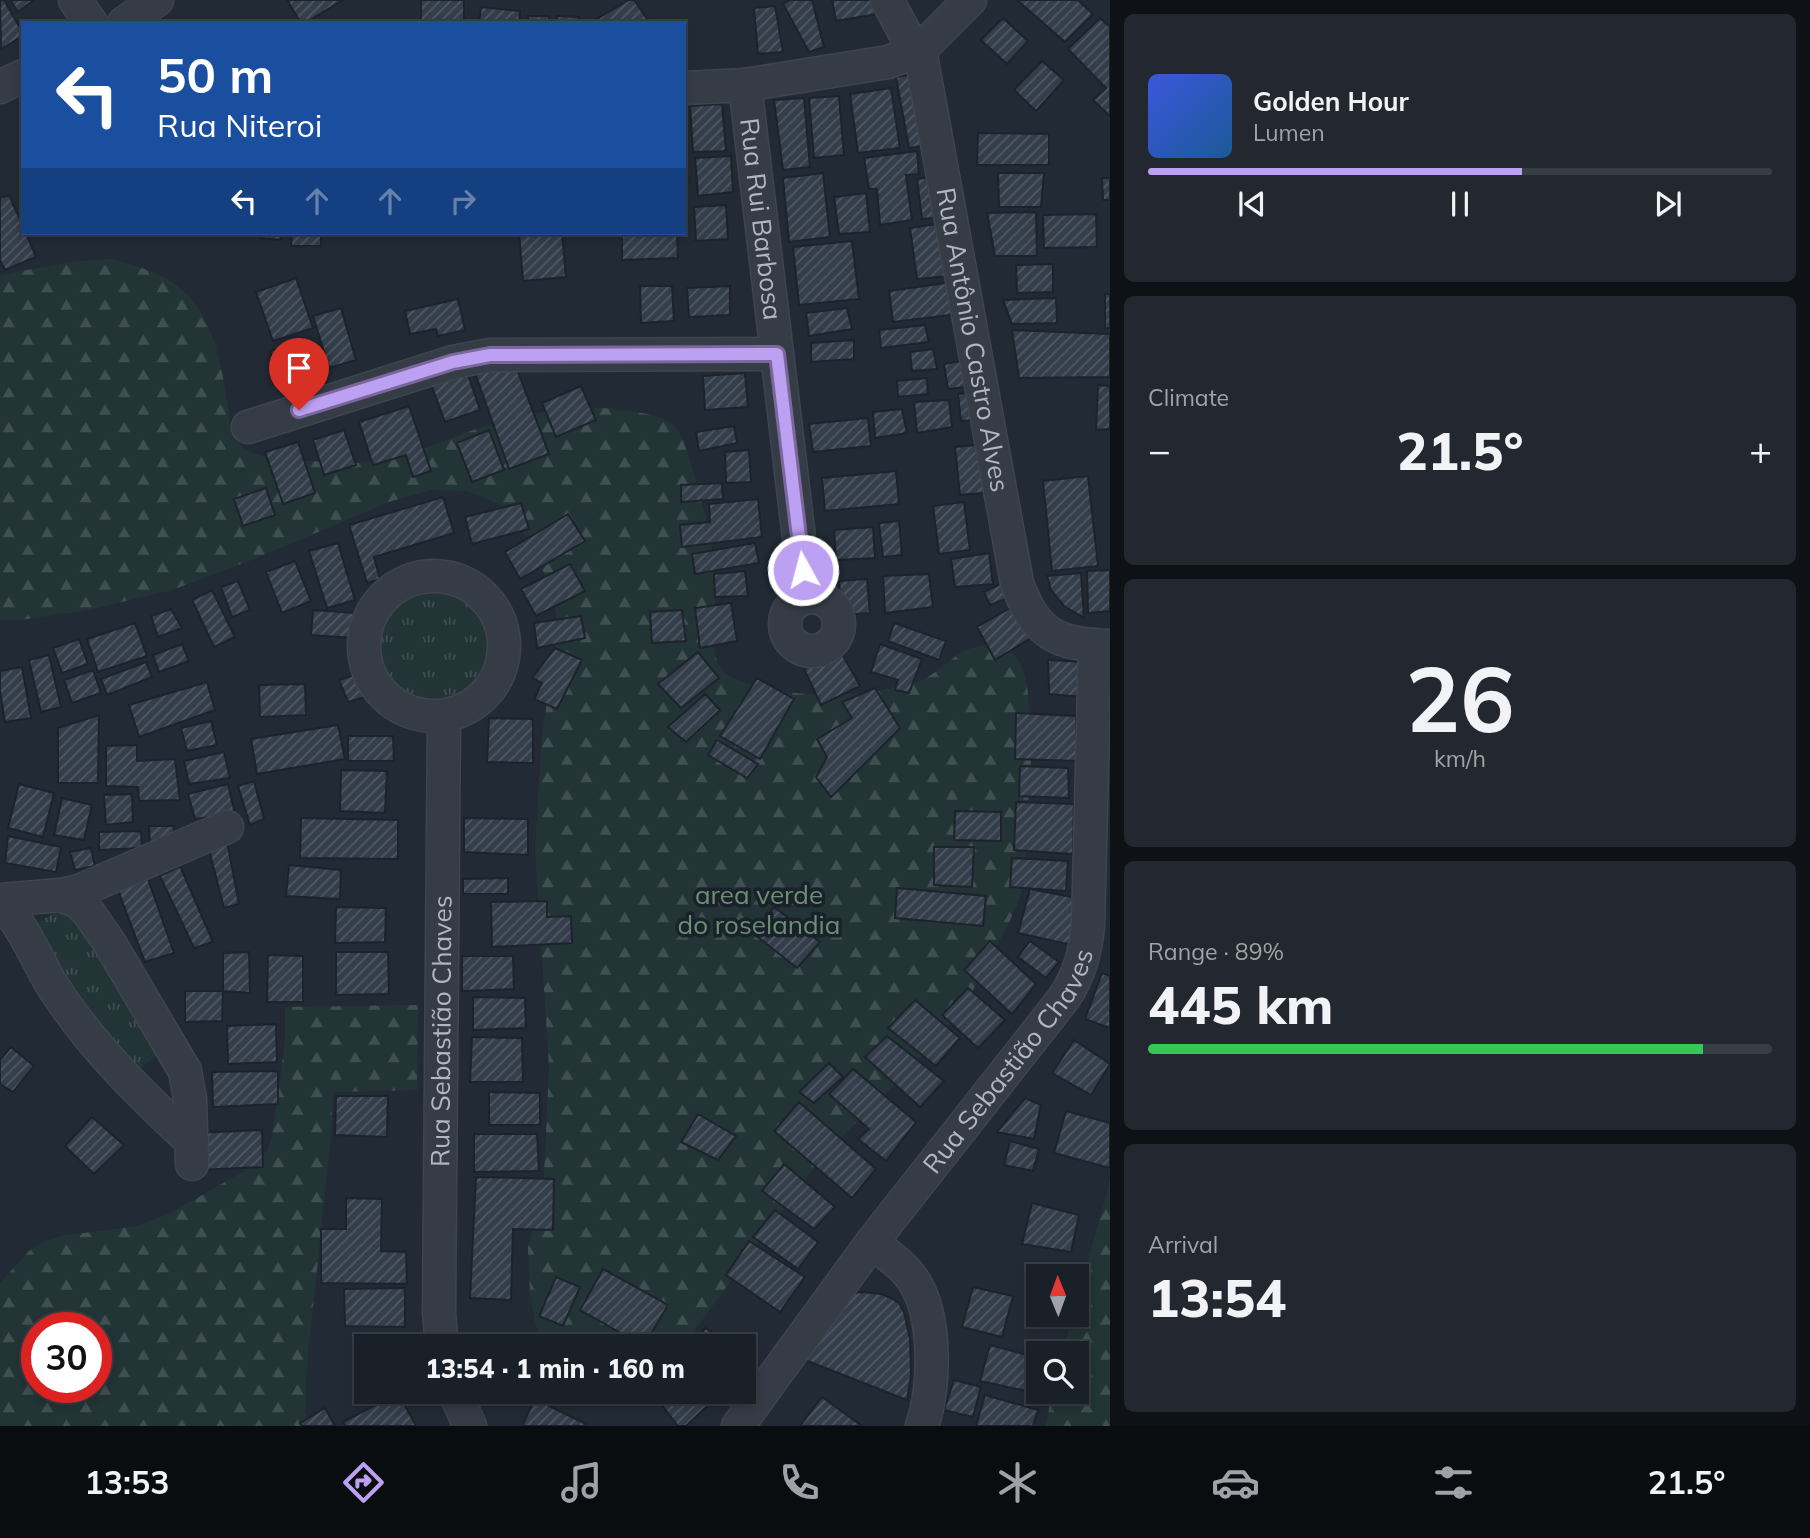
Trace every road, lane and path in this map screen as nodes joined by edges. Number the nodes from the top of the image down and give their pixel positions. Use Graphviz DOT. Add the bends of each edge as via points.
graph roads {
  1 [pos="75,0"];
  2 [pos="157,0"];
  3 [pos="887,0"];
  4 [pos="970,0"];
  5 [pos="90,21"];
  6 [pos="127,21"];
  7 [pos="920,50"];
  8 [pos="21,77"];
  9 [pos="745,85"];
  10 [pos="0,87"];
  11 [pos="686,88"];
  12 [pos="777,354"];
  13 [pos="248,426"];
  14 [pos="806,597"];
  15 [pos="1102,645"];
  16 [pos="444,716"];
  17 [pos="228,827"];
  18 [pos="61,895"];
  19 [pos="0,903"];
  20 [pos="872,1242"];
  21 [pos="441,1334"];
  22 [pos="460,1404"];
  23 [pos="470,1426"];
  24 [pos="738,1426"];
  25 [pos="922,1426"];
  1 -- 5 [label="street"];
  2 -- 6 [label="street"];
  3 -- 7 [label="street, Rua Antônio Castro Alves" via="907,37"];
  4 -- 7 [label="street"];
  7 -- 9 [label="street" via="888,62"];
  7 -- 15 [label="street, Rua Antônio Castro Alves" via="1017,583 1040,626 1068,642"];
  8 -- 10 [label="street"];
  9 -- 11 [label="street"];
  9 -- 12 [label="street, Rua Rui Barbosa"];
  12 -- 13 [label="street" via="490,355 453,362"];
  12 -- 14 [label="street, Rua Rui Barbosa"];
  15 -- 20 [label="street, Rua Sebastião Chaves" via="1088,927 1078,976"];
  16 -- 16 [label="street" via="473,704 489,690 503,661 503,630 494,610 472,588 453,579 421,578 392,591 377,606 367,625 365,656 375,684 388,699 414,713"];
  16 -- 21 [label="street, Rua Sebastião Chaves"];
  17 -- 18 [label="street" via="94,886"];
  18 -- 19 [label="street"];
  18 -- 19 [label="street" via="88,912 180,1061 188,1087 192,1153 116,1069 54,987 13,914"];
  20 -- 24 [label="street, Rua Sebastião Chaves"];
  20 -- 25 [label="street" via="915,1282 924,1303 932,1372"];
  22 -- 23 [label="street"];
}
